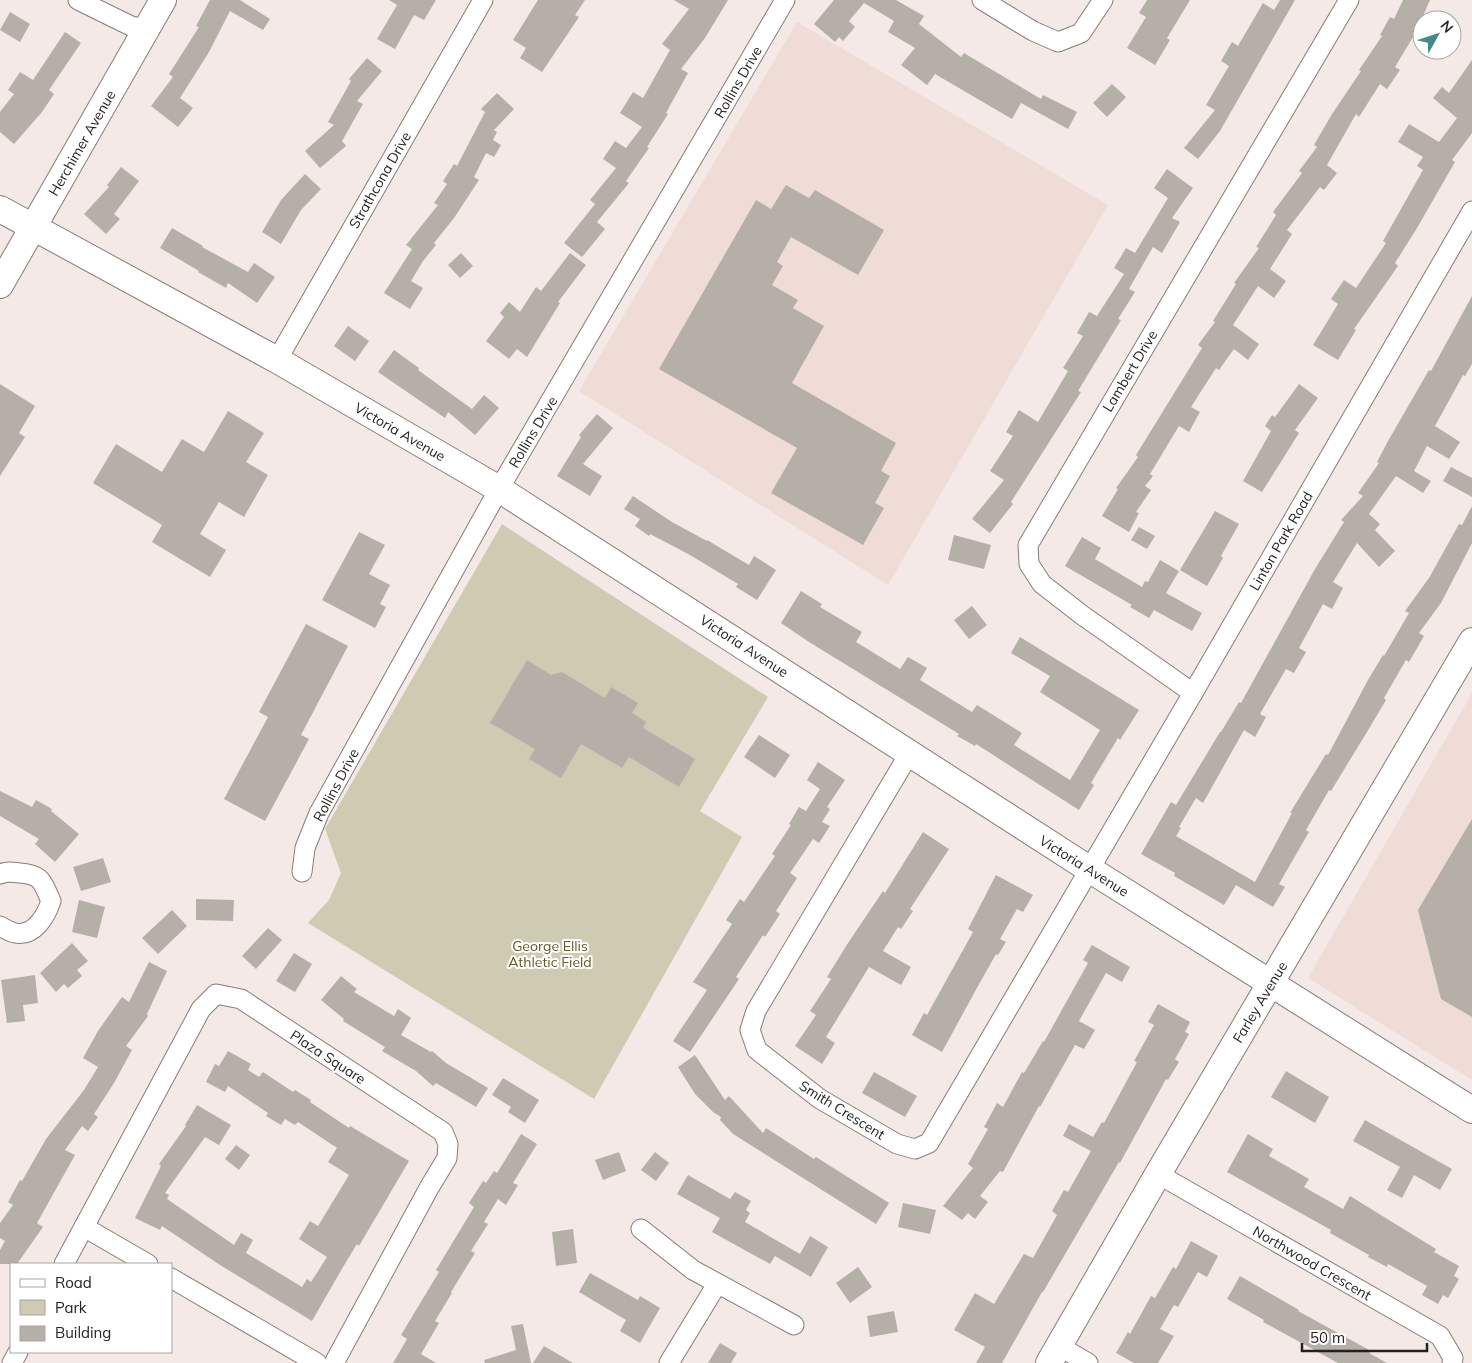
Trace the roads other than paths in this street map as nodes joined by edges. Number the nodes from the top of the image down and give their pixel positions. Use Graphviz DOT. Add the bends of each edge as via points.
graph roads {
  1 [pos="78,0"];
  2 [pos="163,0"];
  3 [pos="483,0"];
  4 [pos="785,0"];
  5 [pos="982,0"];
  6 [pos="1103,0"];
  7 [pos="1349,0"];
  8 [pos="147,29"];
  9 [pos="0,209"];
  10 [pos="1472,211"];
  11 [pos="34,226"];
  12 [pos="0,285"];
  13 [pos="278,360"];
  14 [pos="499,489"];
  15 [pos="1472,641"];
  16 [pos="1194,692"];
  17 [pos="909,754"];
  18 [pos="1089,870"];
  19 [pos="302,872"];
  20 [pos="0,874"];
  21 [pos="0,926"];
  22 [pos="1271,983"];
  23 [pos="1472,1110"];
  24 [pos="1158,1174"];
  25 [pos="84,1227"];
  26 [pos="641,1229"];
  27 [pos="65,1263"];
  28 [pos="146,1263"];
  29 [pos="172,1279"];
  30 [pos="717,1284"];
  31 [pos="794,1325"];
  32 [pos="1054,1354"];
  33 [pos="317,1363"];
  34 [pos="334,1363"];
  35 [pos="669,1363"];
  36 [pos="1088,1363"];
  37 [pos="1452,1363"];
  1 -- 8 [label="street" via="131,26"];
  2 -- 8 [label="street, Herchimer Avenue"];
  3 -- 13 [label="street, Strathcona Drive"];
  4 -- 14 [label="street, Rollins Drive"];
  5 -- 6 [label="street" via="1058,42 1081,33"];
  7 -- 16 [label="street, Lambert Drive" via="1028,545 1029,564 1042,584"];
  8 -- 11 [label="street, Herchimer Avenue"];
  9 -- 11 [label="street, Victoria Avenue"];
  10 -- 16 [label="street, Linton Park Road"];
  11 -- 12 [label="street, Herchimer Avenue"];
  11 -- 13 [label="street, Victoria Avenue"];
  13 -- 14 [label="street, Victoria Avenue"];
  14 -- 17 [label="street, Victoria Avenue"];
  14 -- 19 [label="street, Rollins Drive" via="320,813 305,848"];
  15 -- 22 [label="street, Farley Avenue"];
  16 -- 18 [label="street, Linton Park Road"];
  17 -- 18 [label="street, Victoria Avenue"];
  17 -- 18 [label="street, Smith Crescent" via="756,1011 750,1030 757,1050 820,1099 897,1144 915,1149 929,1143"];
  18 -- 22 [label="street, Victoria Avenue"];
  20 -- 21 [label="street" via="7,871 34,874 41,880 51,901 39,925 25,934"];
  22 -- 23 [label="street, Victoria Avenue"];
  22 -- 24 [label="street, Farley Avenue"];
  24 -- 32 [label="street, Farley Avenue"];
  24 -- 37 [label="street, Northwood Crescent" via="1440,1336 1453,1358"];
  25 -- 27 [label="street, Plaza Square"];
  25 -- 28 [label="street"];
  25 -- 34 [label="street, Plaza Square" via="201,1009 216,994 241,999 443,1132 448,1144 447,1158"];
  26 -- 30 [label="street" via="693,1270"];
  29 -- 33 [label="street"];
  30 -- 31 [label="street"];
  30 -- 35 [label="street"];
  32 -- 36 [label="street"];
}
